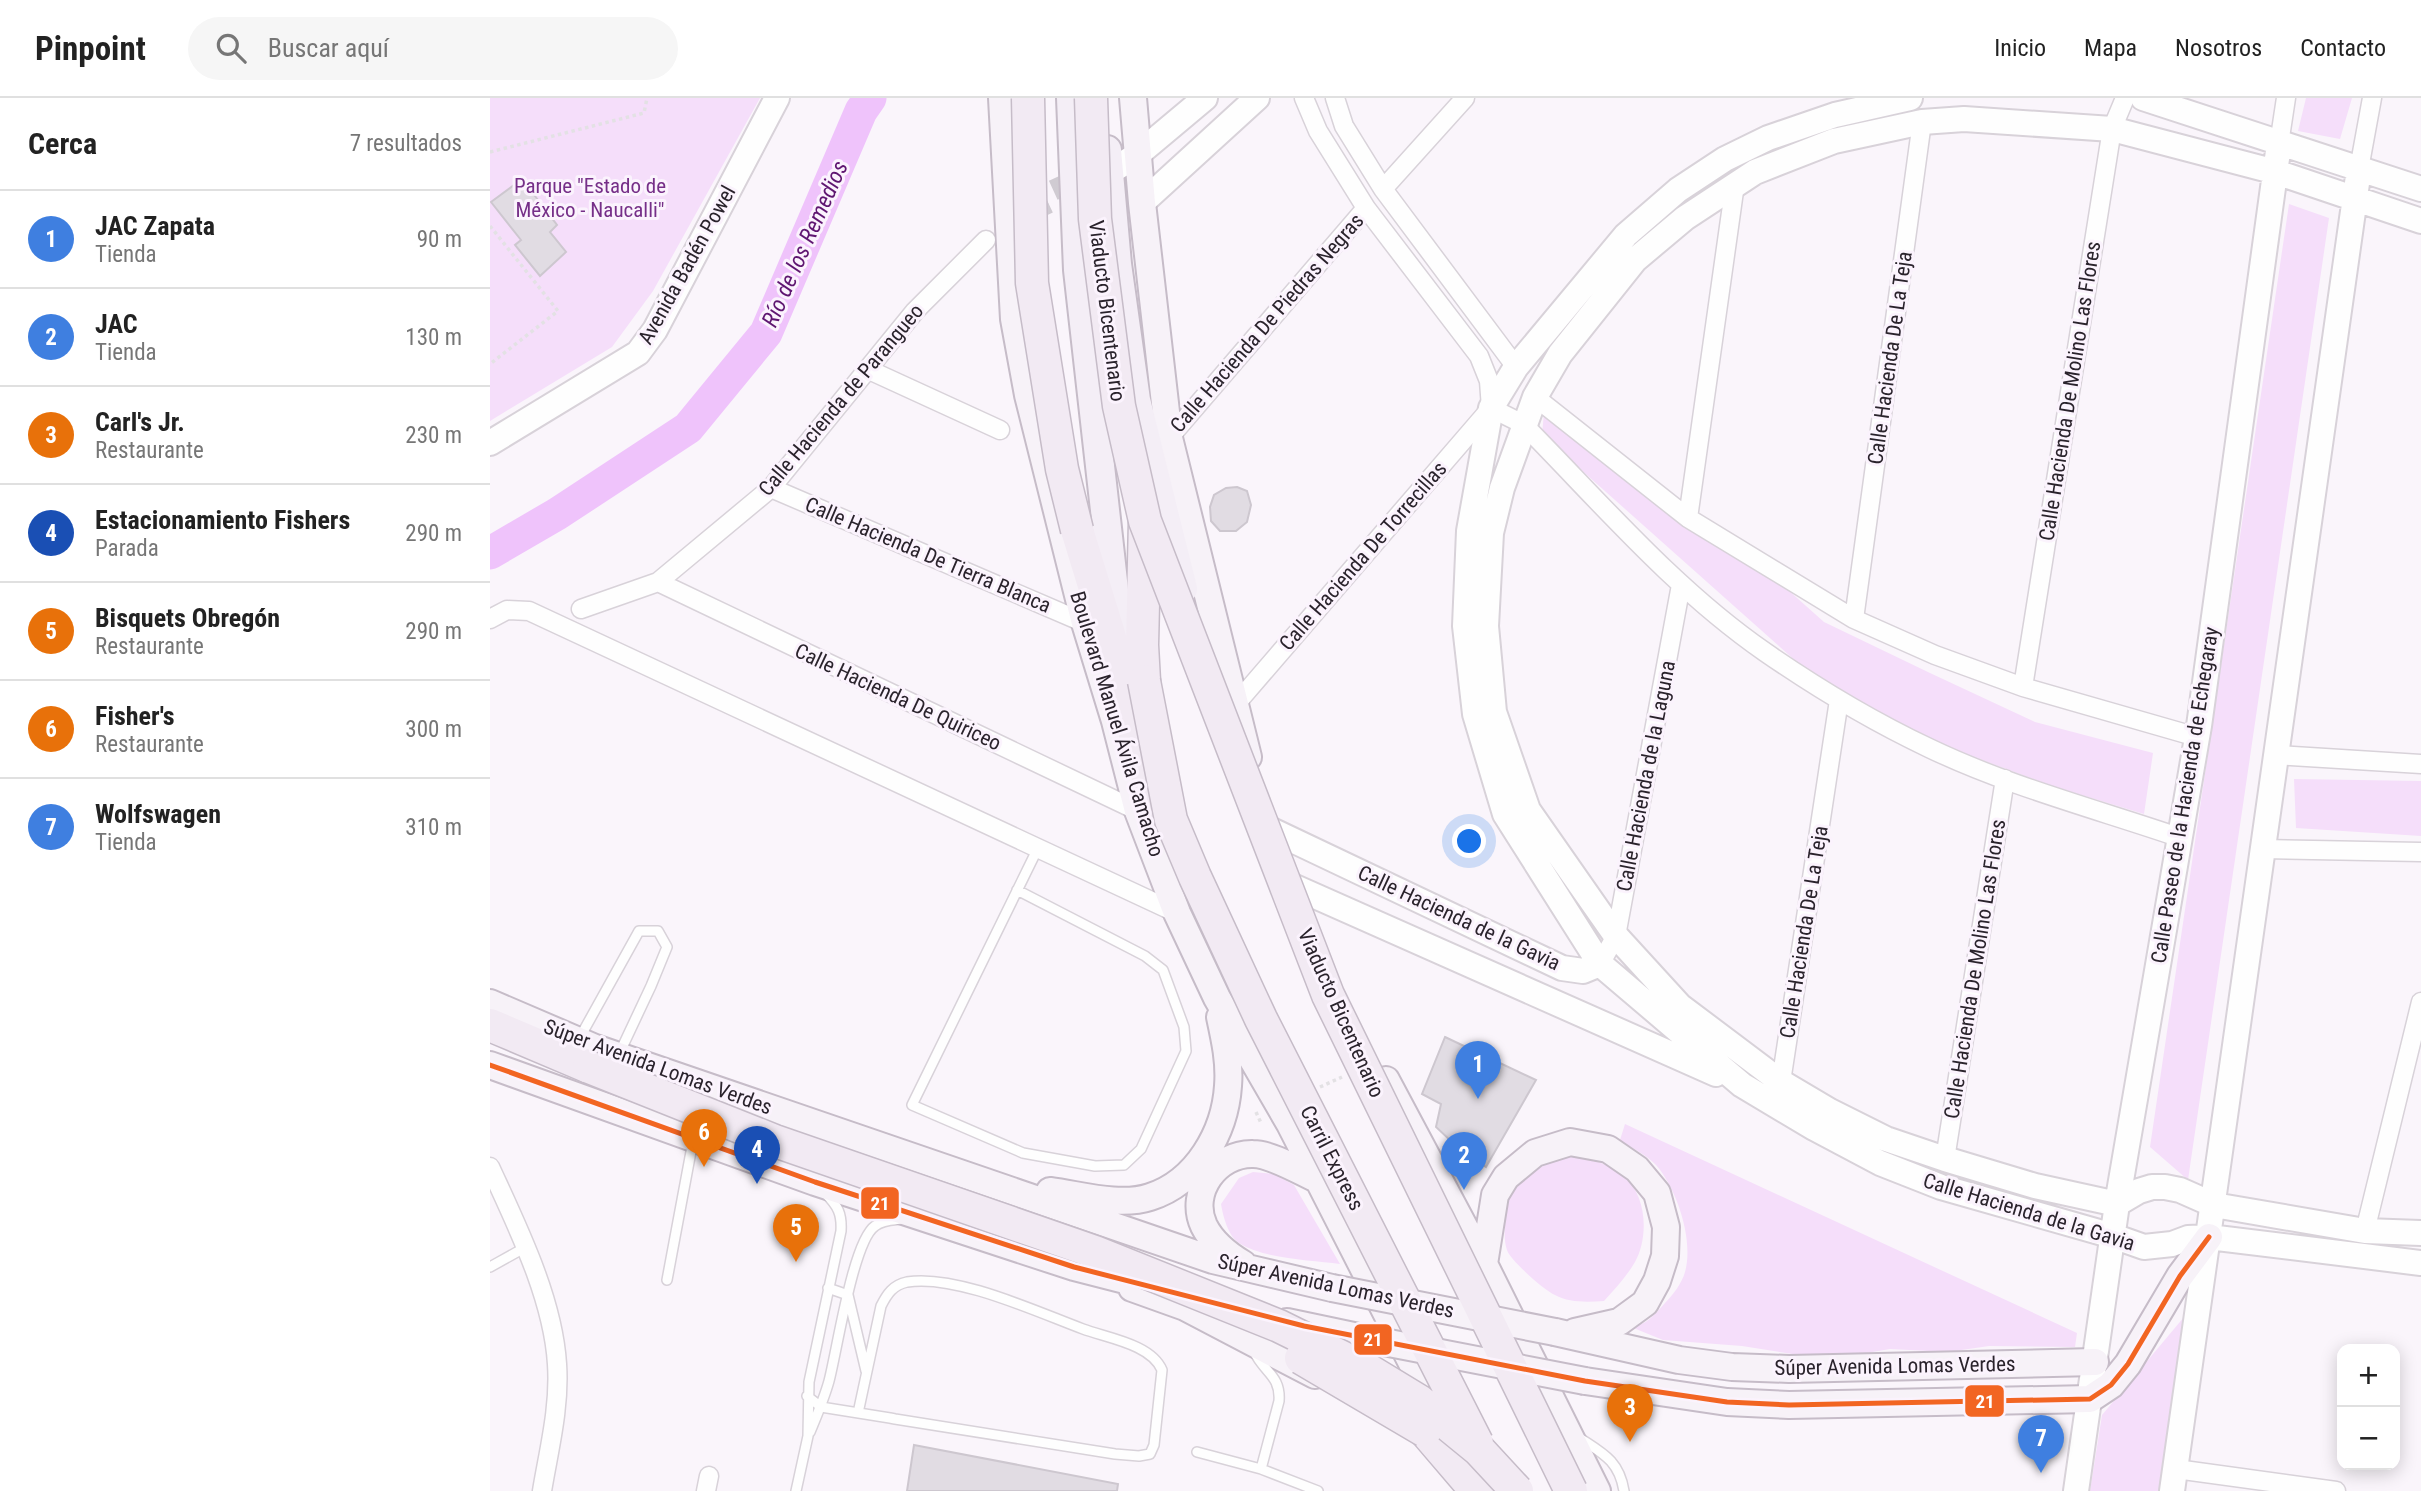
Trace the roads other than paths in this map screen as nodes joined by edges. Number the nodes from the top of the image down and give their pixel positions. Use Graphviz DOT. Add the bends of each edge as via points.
graph roads {
  1 [pos="778,98"];
  2 [pos="1003,98"];
  3 [pos="1028,98"];
  4 [pos="1071,98"];
  5 [pos="1091,98"];
  6 [pos="1106,98"];
  7 [pos="1133,98"];
  8 [pos="1205,98"];
  9 [pos="1257,98"];
  10 [pos="1304,98"];
  11 [pos="1335,98"];
  12 [pos="1465,98"];
  13 [pos="1910,98"];
  14 [pos="2125,98"];
  15 [pos="2143,98"];
  16 [pos="2286,98"];
  17 [pos="2372,98"];
  18 [pos="1923,110"];
  19 [pos="2112,129"];
  20 [pos="2279,144"];
  21 [pos="1124,162"];
  22 [pos="2359,169"];
  23 [pos="2276,172"];
  24 [pos="1735,184"];
  25 [pos="1383,189"];
  26 [pos="2421,189"];
  27 [pos="2354,198"];
  28 [pos="1142,203"];
  29 [pos="1366,208"];
  30 [pos="2421,221"];
  31 [pos="1007,226"];
  32 [pos="1540,338"];
  33 [pos="1560,354"];
  34 [pos="1516,367"];
  35 [pos="867,369"];
  36 [pos="1535,397"];
  37 [pos="1491,408"];
  38 [pos="1523,424"];
  39 [pos="1000,430"];
  40 [pos="1169,438"];
  41 [pos="490,443"];
  42 [pos="771,488"];
  43 [pos="1688,517"];
  44 [pos="1145,521"];
  45 [pos="658,582"];
  46 [pos="1681,585"];
  47 [pos="581,609"];
  48 [pos="490,619"];
  49 [pos="1854,619"];
  50 [pos="1085,623"];
  51 [pos="2023,687"];
  52 [pos="1839,700"];
  53 [pos="1235,705"];
  54 [pos="2197,737"];
  55 [pos="2276,755"];
  56 [pos="2421,764"];
  57 [pos="2005,779"];
  58 [pos="1157,817"];
  59 [pos="1265,827"];
  60 [pos="2178,837"];
  61 [pos="1037,849"];
  62 [pos="2263,849"];
  63 [pos="2421,852"];
  64 [pos="1288,884"];
  65 [pos="1017,890"];
  66 [pos="1177,914"];
  67 [pos="1615,936"];
  68 [pos="1601,964"];
  69 [pos="1217,998"];
  70 [pos="2421,1002"];
  71 [pos="490,1003"];
  72 [pos="490,1025"];
  73 [pos="490,1044"];
  74 [pos="618,1055"];
  75 [pos="586,1064"];
  76 [pos="490,1065"];
  77 [pos="1759,1066"];
  78 [pos="1781,1082"];
  79 [pos="1742,1085"];
  80 [pos="694,1139"];
  81 [pos="1945,1159"];
  82 [pos="490,1167"];
  83 [pos="1319,1180"];
  84 [pos="815,1182"];
  85 [pos="992,1183"];
  86 [pos="2117,1204"];
  87 [pos="2214,1205"];
  88 [pos="920,1217"];
  89 [pos="2365,1231"];
  90 [pos="2421,1233"];
  91 [pos="2113,1236"];
  92 [pos="2209,1237"];
  93 [pos="526,1247"];
  94 [pos="1483,1264"];
  95 [pos="2421,1264"];
  96 [pos="490,1267"];
  97 [pos="1074,1267"];
  98 [pos="1256,1272"];
  99 [pos="667,1280"];
  100 [pos="828,1288"];
  101 [pos="848,1295"];
  102 [pos="1560,1333"];
  103 [pos="1249,1340"];
  104 [pos="2095,1362"];
  105 [pos="2020,1364"];
  106 [pos="867,1373"];
  107 [pos="807,1396"];
  108 [pos="2090,1399"];
  109 [pos="2025,1401"];
  110 [pos="821,1407"];
  111 [pos="858,1413"];
  112 [pos="1566,1429"];
  113 [pos="808,1436"];
  114 [pos="1197,1452"];
  115 [pos="1261,1469"];
  116 [pos="2174,1480"];
  117 [pos="542,1491"];
  118 [pos="796,1491"];
  119 [pos="1318,1491"];
  120 [pos="1470,1491"];
  121 [pos="1477,1491"];
  122 [pos="1487,1491"];
  123 [pos="1501,1491"];
  124 [pos="1510,1491"];
  125 [pos="1517,1491"];
  126 [pos="1555,1491"];
  127 [pos="1571,1491"];
  128 [pos="1597,1491"];
  129 [pos="1624,1491"];
  130 [pos="2076,1491"];
  131 [pos="2336,1491"];
  1 -- 41 [label="main road, Avenida Badén Powel" via="655,330 638,353"];
  2 -- 31 [label="main road, Boulevard Manuel Ávila Camacho"];
  3 -- 58 [label="highway, bridge" via="1032,283 1062,469"];
  4 -- 124 [label="highway, Boulevard Manuel Ávila Camacho" via="1078,270 1116,608 1133,674 1204,879 1388,1258"];
  5 -- 44 [label="highway, Viaducto Bicentenario, bridge" via="1095,219 1115,379"];
  6 -- 126 [label="highway" via="1111,213 1136,400 1252,841 1432,1241"];
  7 -- 21 [label="main road"];
  8 -- 21 [label="main road"];
  9 -- 28 [label="main road"];
  10 -- 29 [label="street" via="1318,131"];
  11 -- 25 [label="street" via="1344,126"];
  12 -- 25 [label="street"];
  13 -- 32 [label="main road" via="1835,115 1768,138 1678,190 1626,234"];
  14 -- 19 [label="street, Calle Hacienda De Molino Las Flores"];
  15 -- 20 [label="main road"];
  16 -- 20 [label="street, Calle Paseo de la Hacienda de Echegaray"];
  17 -- 22 [label="street"];
  18 -- 19 [label="main road, Calle Hacienda de la Gavia"];
  18 -- 24 [label="main road, Calle Hacienda de la Gavia" via="1755,172"];
  18 -- 49 [label="street, Calle Hacienda De La Teja"];
  19 -- 23 [label="main road, Calle Hacienda de la Gavia"];
  19 -- 51 [label="street, Calle Hacienda De Molino Las Flores"];
  20 -- 22 [label="main road"];
  20 -- 23 [label="main road, Calle Paseo de la Hacienda de Echegaray"];
  21 -- 28 [label="main road"];
  22 -- 26 [label="main road"];
  22 -- 27 [label="main road"];
  23 -- 27 [label="main road, Calle Hacienda de la Gavia"];
  23 -- 54 [label="main road, Calle Paseo de la Hacienda de Echegaray"];
  24 -- 33 [label="main road, Calle Hacienda de la Gavia" via="1634,260"];
  24 -- 43 [label="street"];
  25 -- 34 [label="street"];
  27 -- 30 [label="main road, Calle Hacienda de la Gavia"];
  27 -- 55 [label="main road"];
  28 -- 40 [label="main road"];
  29 -- 37 [label="street" via="1479,356 1489,381"];
  29 -- 40 [label="street, Calle Hacienda De Piedras Negras"];
  31 -- 35 [label="street, Calle Hacienda de Parangueo" via="915,311"];
  31 -- 50 [label="main road, Boulevard Manuel Ávila Camacho" via="1014,319 1028,395"];
  32 -- 33 [label="street"];
  32 -- 34 [label="main road"];
  33 -- 36 [label="main road, Calle Hacienda de la Gavia"];
  34 -- 37 [label="main road"];
  35 -- 39 [label="street"];
  35 -- 42 [label="street, Calle Hacienda de Parangueo"];
  36 -- 38 [label="main road, Calle Hacienda de la Gavia"];
  36 -- 43 [label="street"];
  37 -- 38 [label="street"];
  37 -- 53 [label="street, Calle Hacienda De Torrecillas"];
  37 -- 68 [label="main road" via="1469,531 1465,626 1475,714 1505,814"];
  38 -- 46 [label="street"];
  38 -- 67 [label="main road, Calle Hacienda de la Gavia" via="1491,533 1486,626 1494,712 1528,810"];
  40 -- 53 [label="main road"];
  42 -- 45 [label="street, Calle Hacienda de Parangueo"];
  42 -- 50 [label="street, Calle Hacienda De Tierra Blanca"];
  43 -- 49 [label="street"];
  44 -- 58 [label="highway, Viaducto Bicentenario, bridge" via="1142,645"];
  44 -- 127 [label="highway, Viaducto Bicentenario, bridge" via="1328,995"];
  45 -- 47 [label="street, Calle Hacienda de Parangueo"];
  45 -- 58 [label="street, Calle Hacienda De Quiriceo"];
  46 -- 52 [label="street" via="1763,651"];
  46 -- 67 [label="street, Calle Hacienda de la Laguna"];
  48 -- 61 [label="street" via="507,610 529,611"];
  49 -- 51 [label="street"];
  50 -- 58 [label="main road, Boulevard Manuel Ávila Camacho"];
  51 -- 54 [label="street"];
  52 -- 57 [label="street" via="1930,749"];
  52 -- 78 [label="street, Calle Hacienda De La Teja"];
  53 -- 59 [label="main road"];
  54 -- 60 [label="main road, Calle Paseo de la Hacienda de Echegaray"];
  55 -- 56 [label="street"];
  55 -- 62 [label="main road"];
  57 -- 60 [label="street"];
  57 -- 81 [label="street, Calle Hacienda De Molino Las Flores"];
  58 -- 66 [label="main road, Boulevard Manuel Ávila Camacho"];
  58 -- 122 [label="highway, bridge" via="1226,971"];
  58 -- 123 [label="highway, Carril Express, bridge" via="1195,877 1261,1018"];
  59 -- 64 [label="main road"];
  59 -- 68 [label="main road, Calle Hacienda de la Gavia" via="1562,968 1583,971"];
  60 -- 86 [label="main road, Calle Paseo de la Hacienda de Echegaray"];
  61 -- 65 [label="lane"];
  61 -- 66 [label="street"];
  62 -- 63 [label="street"];
  62 -- 87 [label="main road"];
  64 -- 79 [label="main road, Calle Hacienda de la Gavia"];
  64 -- 94 [label="main road"];
  65 -- 65 [label="lane" via="912,1105 1023,1153 1095,1166 1124,1165 1141,1149 1186,1051 1184,1027 1163,970 1145,956"];
  66 -- 69 [label="main road, Boulevard Manuel Ávila Camacho"];
  67 -- 68 [label="street, Calle Hacienda de la Laguna"];
  67 -- 77 [label="main road, Calle Hacienda de la Gavia" via="1680,1006"];
  68 -- 79 [label="main road, Calle Hacienda de la Gavia"];
  69 -- 83 [label="main road, Boulevard Manuel Ávila Camacho"];
  69 -- 85 [label="main road" via="1228,1087 1217,1136 1193,1170 1149,1198 1119,1201"];
  70 -- 89 [label="street"];
  71 -- 75 [label="main road, Súper Avenida Lomas Verdes"];
  72 -- 75 [label="highway"];
  73 -- 75 [label="highway"];
  74 -- 75 [label="main road, Súper Avenida Lomas Verdes"];
  74 -- 75 [label="lane" via="667,947 658,930 639,930"];
  74 -- 85 [label="main road, Súper Avenida Lomas Verdes"];
  75 -- 121 [label="highway, bridge" via="678,1117 1226,1314 1425,1431"];
  75 -- 125 [label="highway, bridge" via="775,1141 1095,1252 1279,1326 1419,1401 1479,1450"];
  76 -- 80 [label="main road, Súper Avenida Lomas Verdes"];
  77 -- 78 [label="main road, Calle Hacienda de la Gavia"];
  77 -- 79 [label="street"];
  78 -- 81 [label="main road, Calle Hacienda de la Gavia" via="1886,1139"];
  79 -- 91 [label="main road, Calle Hacienda de la Gavia" via="1880,1163 1941,1187"];
  80 -- 84 [label="main road, Súper Avenida Lomas Verdes"];
  80 -- 99 [label="lane"];
  81 -- 86 [label="main road, Calle Hacienda de la Gavia"];
  82 -- 93 [label="street"];
  83 -- 98 [label="main road" via="1254,1153 1227,1160 1206,1180 1199,1205 1204,1225 1231,1257"];
  83 -- 121 [label="main road, Boulevard Manuel Ávila Camacho"];
  84 -- 88 [label="main road, Súper Avenida Lomas Verdes"];
  84 -- 100 [label="lane" via="837,1205 842,1218"];
  85 -- 98 [label="main road, Súper Avenida Lomas Verdes"];
  86 -- 87 [label="main road, Calle Hacienda de la Gavia" via="2139,1191 2165,1187"];
  86 -- 91 [label="main road, Calle Paseo de la Hacienda de Echegaray"];
  87 -- 89 [label="main road, Calle Hacienda de la Gavia"];
  87 -- 92 [label="main road"];
  88 -- 97 [label="main road, Súper Avenida Lomas Verdes"];
  88 -- 101 [label="lane" via="886,1220 874,1226 866,1237"];
  89 -- 90 [label="main road, Calle Hacienda de la Gavia"];
  91 -- 92 [label="main road, Calle Hacienda de la Gavia" via="2144,1247"];
  91 -- 104 [label="main road, Calle Paseo de la Hacienda de Echegaray"];
  92 -- 95 [label="main road, Calle Hacienda de la Gavia"];
  92 -- 108 [label="main road" via="2128,1364 2111,1385"];
  92 -- 116 [label="main road"];
  93 -- 96 [label="lane"];
  93 -- 117 [label="street" via="557,1362 557,1405"];
  94 -- 102 [label="main road" via="1495,1195 1506,1177 1535,1153 1570,1142 1608,1149 1637,1169 1657,1193 1666,1227 1665,1256 1657,1281 1645,1303 1619,1322"];
  94 -- 112 [label="main road"];
  97 -- 103 [label="main road" via="1185,1307"];
  97 -- 109 [label="main road, Súper Avenida Lomas Verdes, bridge" via="1304,1326 1586,1381 1727,1402"];
  98 -- 102 [label="main road, Súper Avenida Lomas Verdes, bridge"];
  100 -- 101 [label="lane"];
  100 -- 107 [label="lane"];
  101 -- 106 [label="lane"];
  101 -- 110 [label="lane"];
  102 -- 105 [label="main road, Súper Avenida Lomas Verdes" via="1732,1367"];
  103 -- 115 [label="lane" via="1280,1391"];
  103 -- 120 [label="main road" via="1401,1425"];
  104 -- 105 [label="main road, Súper Avenida Lomas Verdes"];
  104 -- 108 [label="main road, Calle Paseo de la Hacienda de Echegaray"];
  105 -- 109 [label="main road" via="2031,1372 2035,1383"];
  106 -- 111 [label="lane"];
  106 -- 111 [label="lane" via="886,1295 905,1283 925,1281 1008,1300 1133,1346 1159,1363 1163,1377 1154,1445 1150,1454 1139,1456"];
  107 -- 110 [label="lane"];
  107 -- 113 [label="lane"];
  108 -- 109 [label="main road, Súper Avenida Lomas Verdes"];
  108 -- 130 [label="main road, Calle Paseo de la Hacienda de Echegaray"];
  110 -- 111 [label="lane"];
  110 -- 113 [label="lane"];
  112 -- 128 [label="main road"];
  112 -- 129 [label="lane" via="1612,1459"];
  113 -- 118 [label="lane"];
  114 -- 115 [label="lane"];
  115 -- 119 [label="lane"];
  116 -- 131 [label="street"];
}
